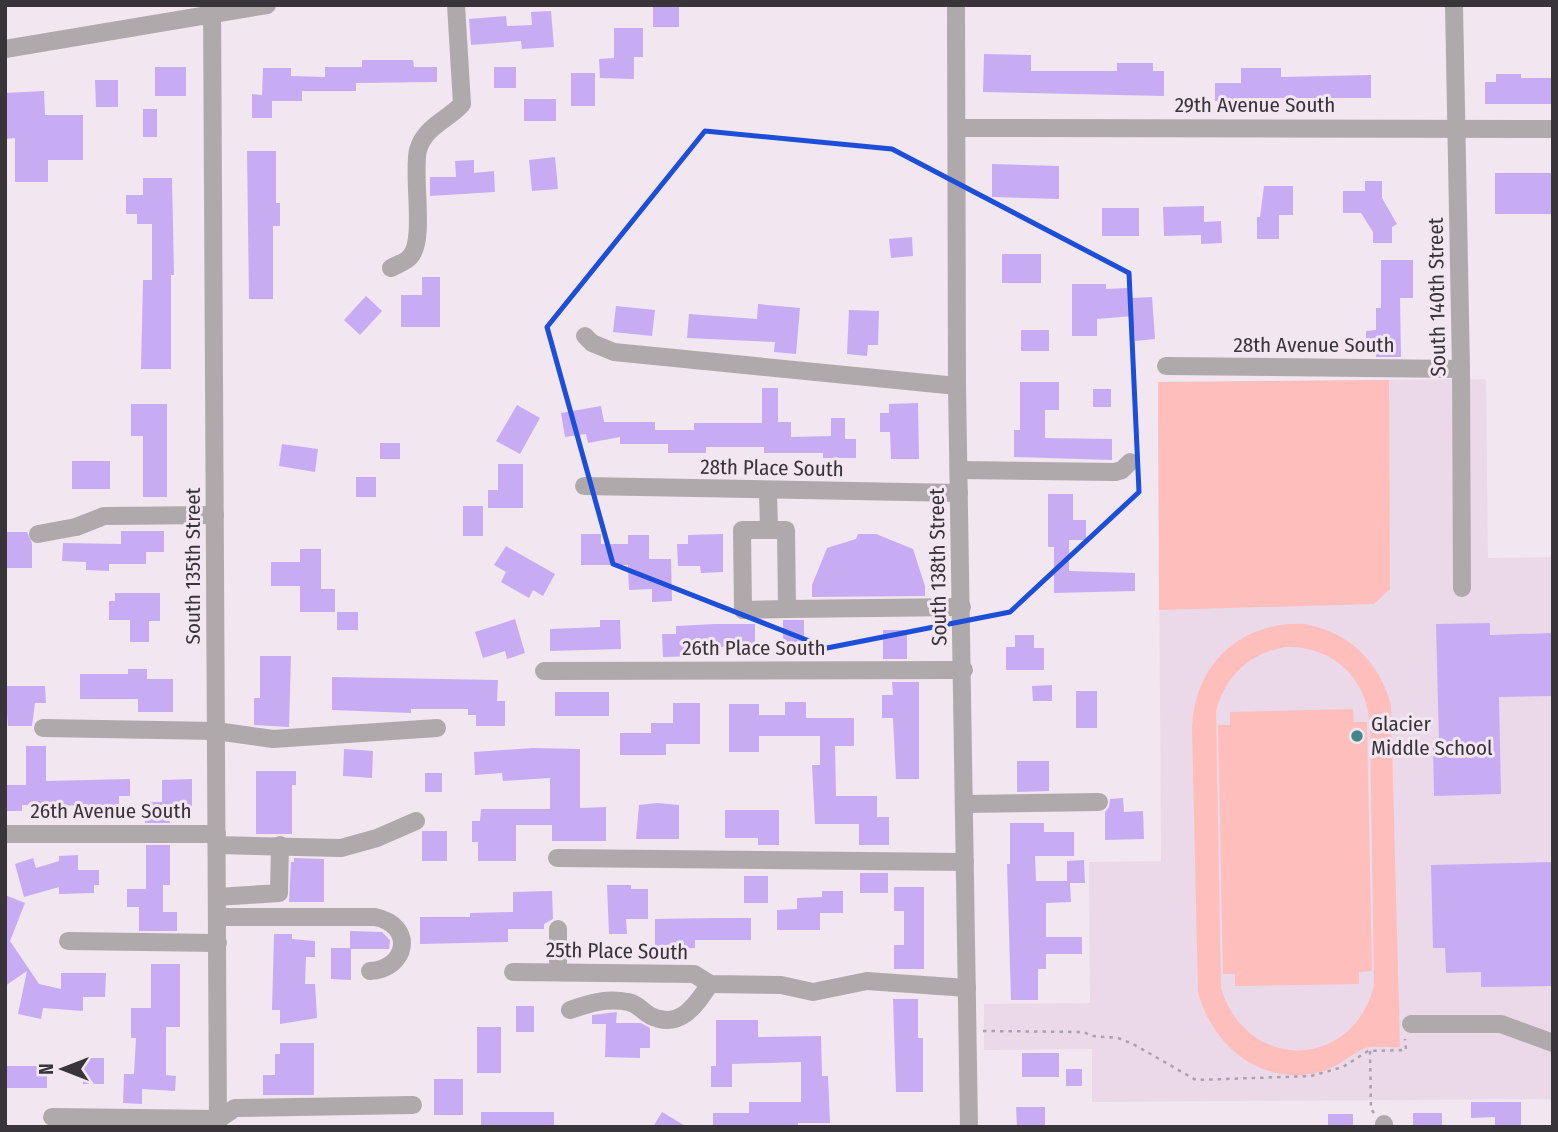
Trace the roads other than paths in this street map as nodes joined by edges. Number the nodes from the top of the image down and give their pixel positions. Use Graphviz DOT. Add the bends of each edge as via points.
graph roads {
  1 [pos="267,5"];
  2 [pos="456,5"];
  3 [pos="956,5"];
  4 [pos="1454,5"];
  5 [pos="212,9"];
  6 [pos="5,48"];
  7 [pos="958,128"];
  8 [pos="1457,128"];
  9 [pos="1553,129"];
  10 [pos="391,268"];
  11 [pos="585,335"];
  12 [pos="1166,366"];
  13 [pos="1461,369"];
  14 [pos="957,386"];
  15 [pos="1130,462"];
  16 [pos="959,470"];
  17 [pos="584,486"];
  18 [pos="768,492"];
  19 [pos="959,493"];
  20 [pos="215,515"];
  21 [pos="769,530"];
  22 [pos="38,534"];
  23 [pos="1462,588"];
  24 [pos="962,607"];
  25 [pos="787,609"];
  26 [pos="964,670"];
  27 [pos="544,671"];
  28 [pos="43,728"];
  29 [pos="437,728"];
  30 [pos="216,731"];
  31 [pos="1099,802"];
  32 [pos="964,804"];
  33 [pos="415,821"];
  34 [pos="5,834"];
  35 [pos="217,840"];
  36 [pos="280,845"];
  37 [pos="557,858"];
  38 [pos="965,862"];
  39 [pos="217,897"];
  40 [pos="217,917"];
  41 [pos="558,929"];
  42 [pos="68,941"];
  43 [pos="218,943"];
  44 [pos="370,971"];
  45 [pos="513,972"];
  46 [pos="558,972"];
  47 [pos="710,984"];
  48 [pos="967,988"];
  49 [pos="570,1010"];
  50 [pos="1411,1024"];
  51 [pos="1553,1043"];
  52 [pos="413,1105"];
  53 [pos="52,1117"];
  54 [pos="218,1123"];
  55 [pos="969,1127"];
  1 -- 5 [label="street"];
  2 -- 10 [label="street" via="462,104 427,130 415,178 416,243 410,258"];
  3 -- 7 [label="street, South 138th Street"];
  4 -- 8 [label="street, South 140th Street"];
  5 -- 6 [label="street"];
  5 -- 20 [label="street, South 135th Street"];
  7 -- 8 [label="street, 29th Avenue South"];
  7 -- 14 [label="street, South 138th Street"];
  8 -- 9 [label="street, 29th Avenue South"];
  8 -- 13 [label="street, South 140th Street"];
  11 -- 14 [label="street" via="614,352"];
  12 -- 13 [label="street, 28th Avenue South"];
  13 -- 23 [label="street, South 140th Street"];
  14 -- 16 [label="street, South 138th Street"];
  15 -- 16 [label="street" via="1115,472"];
  16 -- 19 [label="street, South 138th Street"];
  17 -- 18 [label="street, 28th Place South"];
  18 -- 19 [label="street, 28th Place South"];
  18 -- 21 [label="street"];
  19 -- 24 [label="street, South 138th Street"];
  20 -- 22 [label="street" via="104,516"];
  20 -- 30 [label="street, South 135th Street"];
  21 -- 25 [label="street" via="786,530"];
  21 -- 25 [label="street" via="742,530 743,610"];
  24 -- 25 [label="street"];
  24 -- 26 [label="street, South 138th Street"];
  26 -- 27 [label="street, 26th Place South"];
  26 -- 32 [label="street, South 138th Street"];
  28 -- 30 [label="street"];
  29 -- 30 [label="street" via="273,739"];
  30 -- 35 [label="street, South 135th Street"];
  31 -- 32 [label="street"];
  32 -- 38 [label="street, South 138th Street"];
  33 -- 36 [label="street, 26th Avenue South" via="352,846"];
  34 -- 35 [label="street, 26th Avenue South"];
  35 -- 36 [label="street, 26th Avenue South"];
  35 -- 39 [label="street, South 135th Street"];
  36 -- 39 [label="street" via="279,893"];
  37 -- 38 [label="street"];
  38 -- 48 [label="street, South 138th Street"];
  39 -- 40 [label="street, South 135th Street"];
  40 -- 43 [label="street, South 135th Street"];
  40 -- 44 [label="street" via="388,919 398,928 402,946 395,962"];
  41 -- 46 [label="street"];
  42 -- 43 [label="street"];
  43 -- 54 [label="street, South 135th Street"];
  45 -- 46 [label="street, 25th Place South"];
  46 -- 47 [label="street, 25th Place South" via="694,974"];
  47 -- 48 [label="street, 25th Place South" via="781,985 813,992 867,981"];
  47 -- 49 [label="street" via="691,1013 668,1020 651,1016 631,1002 595,1001"];
  48 -- 55 [label="street, South 138th Street"];
  50 -- 51 [label="street" via="1502,1024"];
  52 -- 54 [label="street" via="235,1108"];
  53 -- 54 [label="street"];
}
